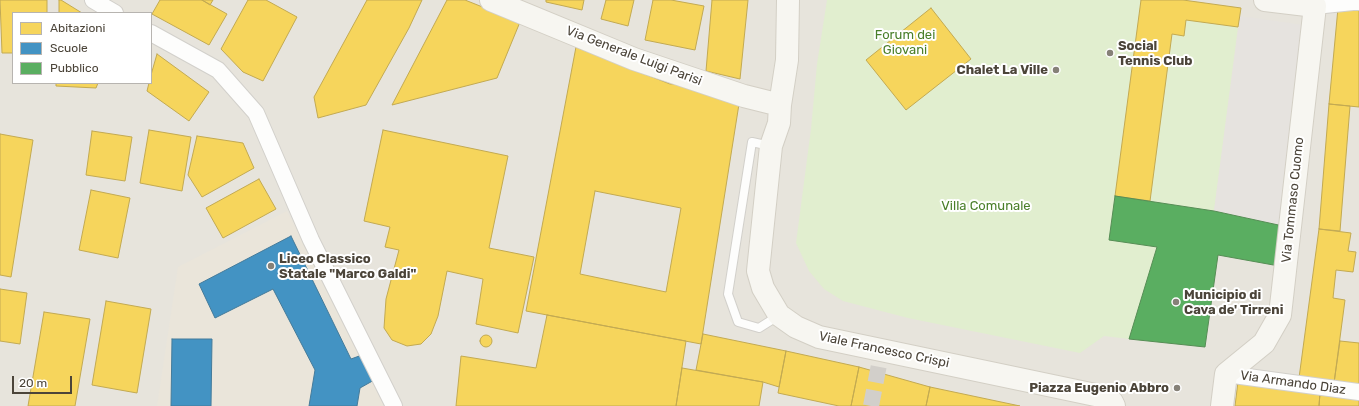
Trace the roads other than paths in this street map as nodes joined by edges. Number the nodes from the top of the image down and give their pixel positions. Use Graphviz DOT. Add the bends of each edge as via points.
graph roads {
  1 [pos="93,0"];
  2 [pos="490,0"];
  3 [pos="1264,0"];
  4 [pos="1359,2"];
  5 [pos="790,3"];
  6 [pos="1315,6"];
  7 [pos="114,12"];
  8 [pos="152,34"];
  9 [pos="780,114"];
  10 [pos="771,146"];
  11 [pos="779,315"];
  12 [pos="1226,374"];
  13 [pos="1359,392"];
  14 [pos="1120,401"];
  15 [pos="394,406"];
  16 [pos="1222,406"];
  1 -- 7 [label="street"];
  2 -- 9 [label="street, Via Generale Luigi Parisi" via="634,59 744,96"];
  3 -- 6 [label="street"];
  4 -- 6 [label="street"];
  5 -- 9 [label="street, Viale Francesco Crispi" via="787,60"];
  6 -- 12 [label="street, Via Tommaso Cuomo" via="1280,315 1264,343"];
  8 -- 15 [label="street" via="218,70 256,113 311,240"];
  9 -- 10 [label="street, Viale Francesco Crispi"];
  9 -- 14 [label="street, Viale Francesco Crispi" via="783,148 773,269 778,291 801,316 856,333"];
  10 -- 11 [label="street, Viale Francesco Crispi" via="758,271 763,288"];
  10 -- 11 [label="lane" via="752,142 728,294 738,322 759,328"];
  11 -- 14 [label="street, Viale Francesco Crispi" via="796,327 819,337 1105,397 1112,402"];
  12 -- 13 [label="street, Via Armando Diaz"];
  12 -- 16 [label="street"];
}
